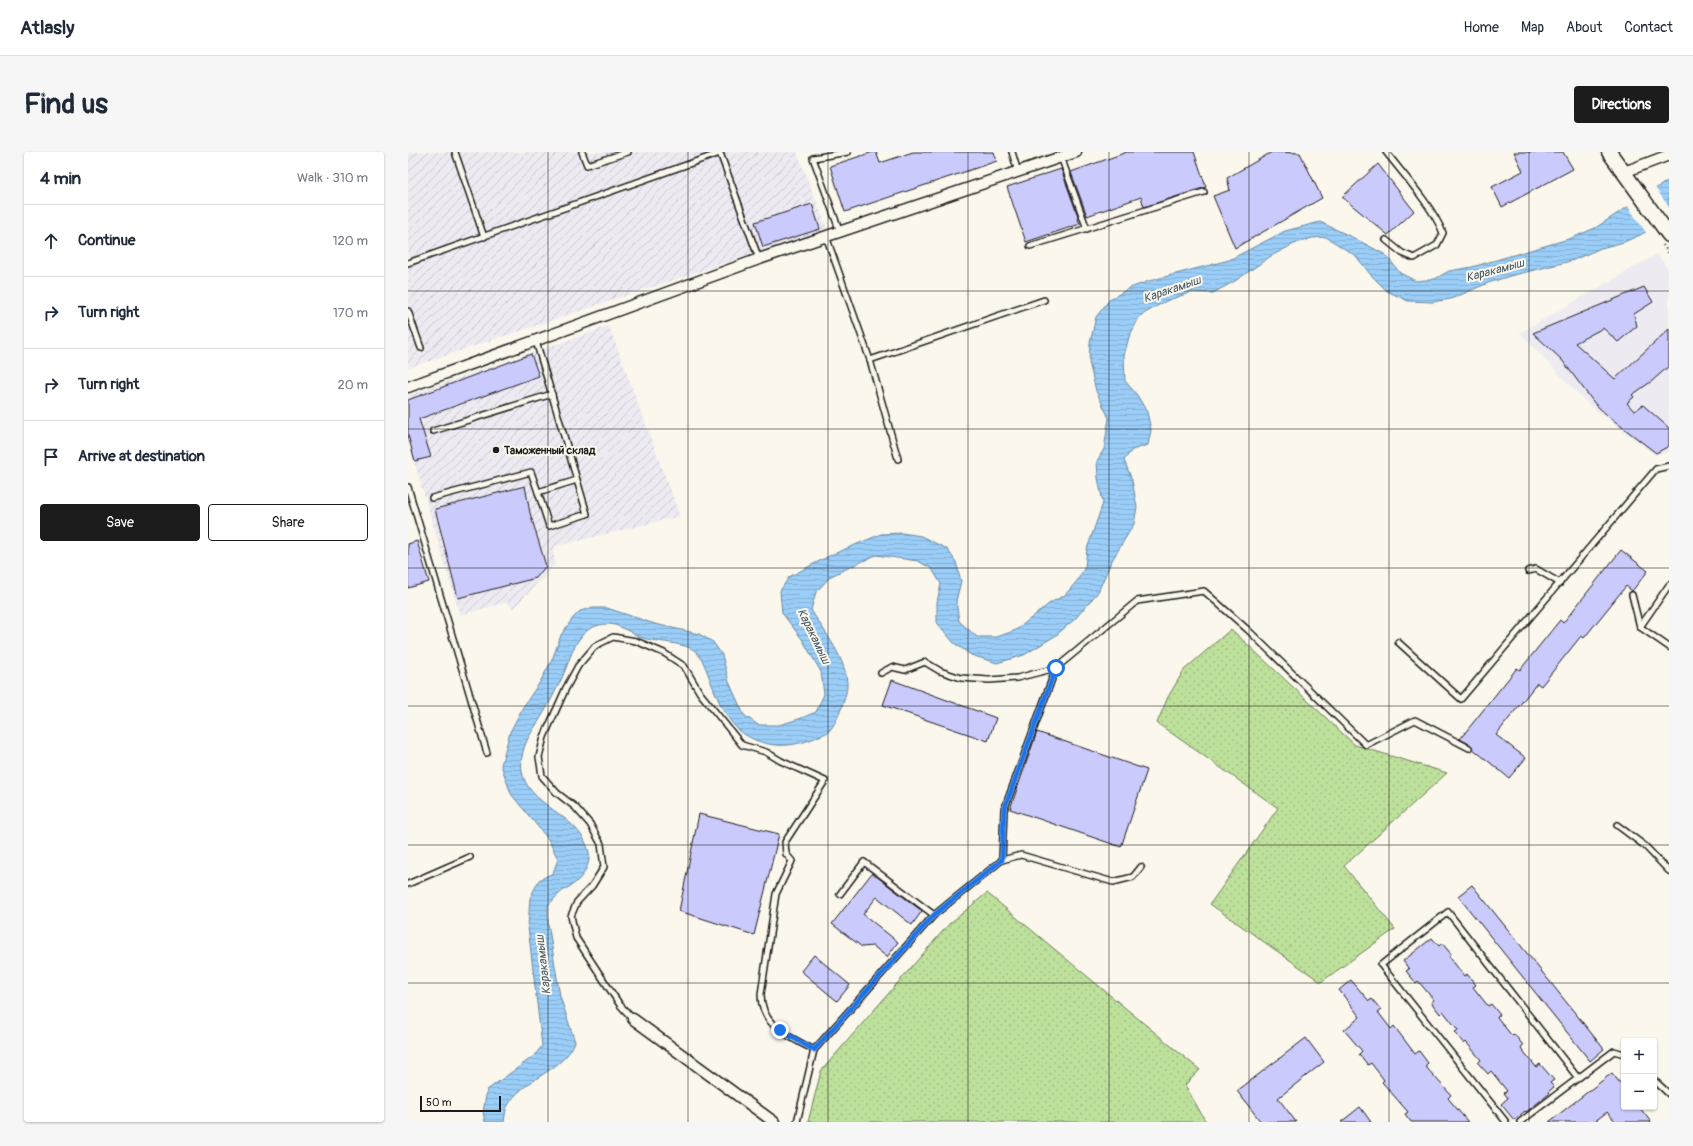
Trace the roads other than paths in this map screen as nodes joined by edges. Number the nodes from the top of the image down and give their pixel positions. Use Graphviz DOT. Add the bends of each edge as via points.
graph roads {
  1 [pos="455,152"];
  2 [pos="582,152"];
  3 [pos="628,152"];
  4 [pos="848,152"];
  5 [pos="1012,152"];
  6 [pos="1076,152"];
  7 [pos="1386,152"];
  8 [pos="1609,152"];
  9 [pos="1669,155"];
  10 [pos="1061,157"];
  11 [pos="1018,172"];
  12 [pos="1624,172"];
  13 [pos="1204,192"];
  14 [pos="1087,228"];
  15 [pos="840,232"];
  16 [pos="826,236"];
  17 [pos="484,237"];
  18 [pos="1665,239"];
  19 [pos="1386,240"];
  20 [pos="1030,246"];
  21 [pos="759,259"];
  22 [pos="408,263"];
  23 [pos="1044,300"];
  24 [pos="408,311"];
  25 [pos="536,341"];
  26 [pos="421,348"];
  27 [pos="870,360"];
  28 [pos="408,387"];
  29 [pos="552,394"];
  30 [pos="433,431"];
  31 [pos="898,460"];
  32 [pos="1669,466"];
  33 [pos="577,480"];
  34 [pos="408,487"];
  35 [pos="538,492"];
  36 [pos="432,498"];
  37 [pos="1528,570"];
  38 [pos="1560,583"];
  39 [pos="1669,585"];
  40 [pos="1632,595"];
  41 [pos="1640,627"];
  42 [pos="1398,642"];
  43 [pos="1669,647"];
  44 [pos="1056,668"];
  45 [pos="882,673"];
  46 [pos="1469,748"];
  47 [pos="487,753"];
  48 [pos="1617,825"];
  49 [pos="470,857"];
  50 [pos="1002,860"];
  51 [pos="1141,867"];
  52 [pos="1669,871"];
  53 [pos="408,884"];
  54 [pos="840,894"];
  55 [pos="934,915"];
  56 [pos="633,1019"];
  57 [pos="814,1050"];
  58 [pos="1621,1053"];
  59 [pos="1578,1078"];
  60 [pos="1657,1083"];
  61 [pos="1669,1094"];
  62 [pos="774,1122"];
  63 [pos="797,1122"];
  64 [pos="1506,1122"];
  65 [pos="1520,1122"];
  1 -- 17 [label="lane"];
  2 -- 3 [label="lane" via="587,166"];
  4 -- 15 [label="lane" via="813,158"];
  5 -- 11 [label="lane"];
  6 -- 10 [label="street"];
  7 -- 19 [label="lane" via="1432,213 1443,233 1437,245 1414,258 1402,253"];
  8 -- 12 [label="main road"];
  9 -- 12 [label="street"];
  10 -- 11 [label="street"];
  10 -- 14 [label="lane"];
  11 -- 15 [label="street"];
  12 -- 18 [label="main road"];
  13 -- 14 [label="lane"];
  14 -- 20 [label="lane"];
  15 -- 16 [label="street"];
  16 -- 21 [label="street"];
  16 -- 27 [label="lane"];
  17 -- 21 [label="lane" via="720,153"];
  17 -- 22 [label="lane"];
  21 -- 25 [label="street"];
  23 -- 27 [label="lane"];
  24 -- 26 [label="lane"];
  25 -- 28 [label="street"];
  25 -- 29 [label="lane"];
  27 -- 31 [label="lane"];
  29 -- 30 [label="lane"];
  29 -- 33 [label="lane"];
  32 -- 38 [label="lane" via="1656,469"];
  33 -- 35 [label="lane"];
  33 -- 35 [label="lane" via="587,514 549,526"];
  34 -- 47 [label="lane"];
  35 -- 36 [label="lane" via="531,472"];
  37 -- 38 [label="lane" via="1536,569"];
  38 -- 42 [label="lane" via="1461,699"];
  39 -- 41 [label="lane"];
  40 -- 41 [label="lane"];
  41 -- 43 [label="lane"];
  44 -- 45 [label="lane" via="1017,678 988,680 961,678 940,671 925,662 905,670 892,667"];
  44 -- 46 [label="lane" via="1137,601 1204,591 1248,630 1366,745 1415,720"];
  44 -- 50 [label="lane" via="1004,810"];
  48 -- 52 [label="lane" via="1645,846"];
  49 -- 53 [label="lane"];
  50 -- 51 [label="lane" via="1020,855 1113,882 1133,877"];
  50 -- 55 [label="lane"];
  54 -- 55 [label="lane" via="864,862"];
  55 -- 57 [label="lane"];
  56 -- 57 [label="lane" via="620,1006 576,938 571,916 577,902 592,886 604,867 601,844 590,824 542,776 539,757 544,737 578,666 595,646 613,638 636,641 664,653 684,666 700,693 742,745 766,752 825,781 785,842 786,854 792,861 776,894 761,994 761,1005 767,1020"];
  56 -- 62 [label="street"];
  57 -- 63 [label="lane"];
  58 -- 59 [label="lane" via="1614,1051"];
  59 -- 64 [label="lane" via="1448,912 1381,965"];
  59 -- 65 [label="lane"];
  60 -- 61 [label="lane"];
}
